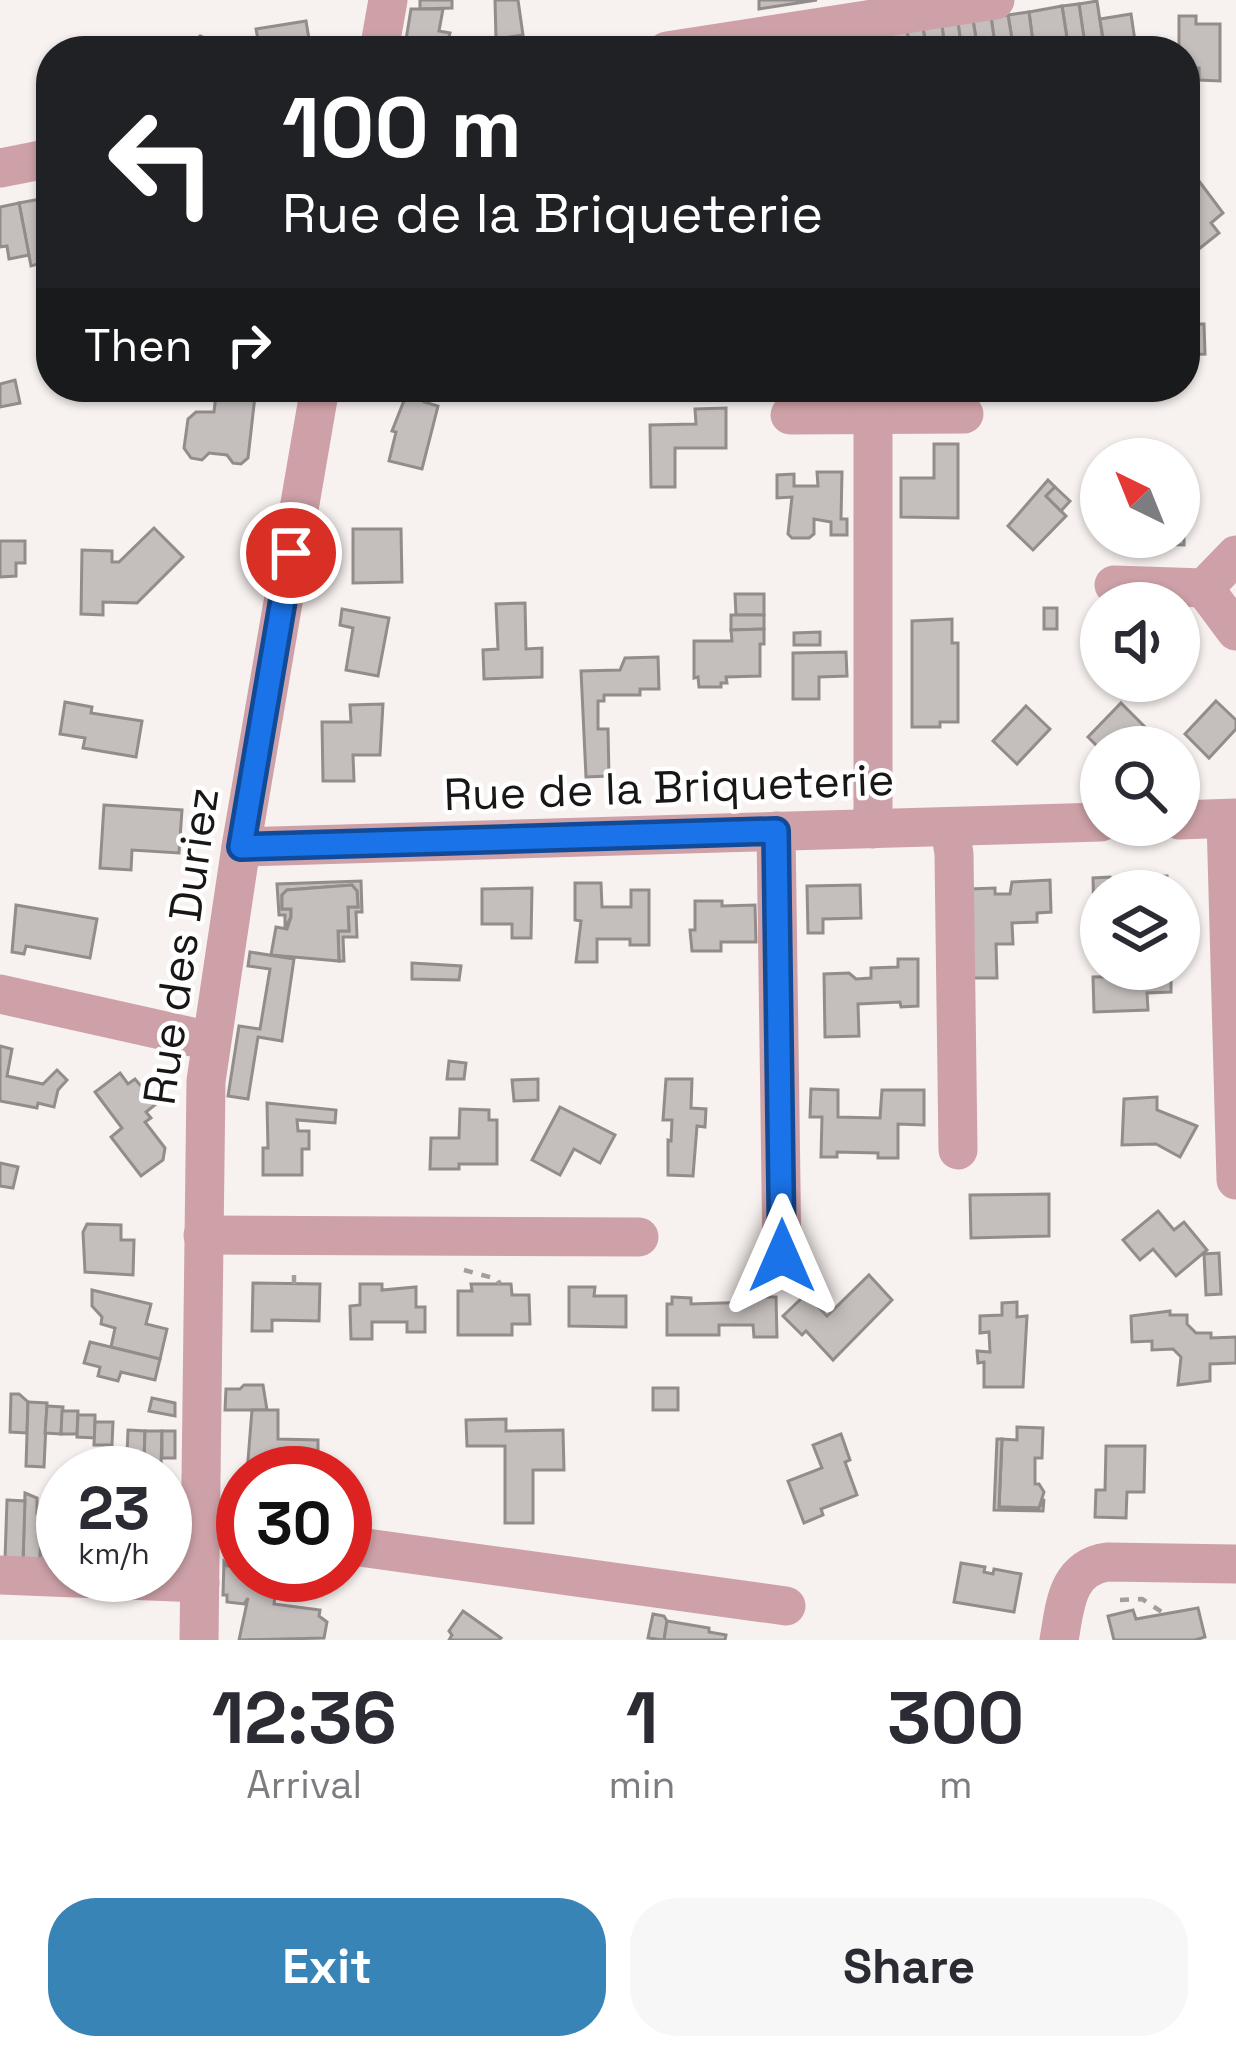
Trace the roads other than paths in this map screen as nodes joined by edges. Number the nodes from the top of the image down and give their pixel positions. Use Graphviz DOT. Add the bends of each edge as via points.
graph roads {
  1 [pos="388,0"];
  2 [pos="995,0"];
  3 [pos="382,36"];
  4 [pos="763,36"];
  5 [pos="36,161"];
  6 [pos="0,168"];
  7 [pos="317,402"];
  8 [pos="964,414"];
  9 [pos="790,415"];
  10 [pos="873,415"];
  11 [pos="1236,555"];
  12 [pos="1200,588"];
  13 [pos="1204,588"];
  14 [pos="1236,631"];
  15 [pos="1231,819"];
  16 [pos="1200,820"];
  17 [pos="1080,823"];
  18 [pos="950,826"];
  19 [pos="873,829"];
  20 [pos="776,831"];
  21 [pos="241,847"];
  22 [pos="0,994"];
  23 [pos="210,1041"];
  24 [pos="958,1150"];
  25 [pos="1236,1180"];
  26 [pos="203,1235"];
  27 [pos="638,1237"];
  28 [pos="782,1256"];
  29 [pos="202,1524"];
  30 [pos="216,1526"];
  31 [pos="372,1549"];
  32 [pos="1236,1564"];
  33 [pos="0,1576"];
  34 [pos="200,1583"];
  35 [pos="786,1606"];
  36 [pos="199,1640"];
  37 [pos="1059,1640"];
  1 -- 3 [label="street"];
  2 -- 4 [label="street"];
  5 -- 6 [label="street"];
  7 -- 21 [label="street, Rue des Duriez"];
  8 -- 10 [label="street"];
  9 -- 10 [label="street"];
  10 -- 19 [label="street"];
  11 -- 13 [label="street"];
  12 -- 13 [label="street"];
  13 -- 14 [label="street"];
  15 -- 16 [label="street"];
  15 -- 25 [label="street"];
  17 -- 18 [label="street, Rue de la Briqueterie"];
  18 -- 19 [label="street, Rue de la Briqueterie"];
  18 -- 24 [label="street"];
  19 -- 20 [label="street, Rue de la Briqueterie"];
  20 -- 21 [label="street, Rue de la Briqueterie"];
  20 -- 28 [label="street"];
  21 -- 23 [label="street, Rue des Duriez"];
  22 -- 23 [label="street"];
  23 -- 26 [label="street, Rue des Duriez"];
  26 -- 27 [label="street"];
  26 -- 29 [label="street, Rue des Duriez"];
  29 -- 30 [label="street"];
  29 -- 34 [label="street, Rue des Duriez"];
  31 -- 35 [label="street"];
  32 -- 37 [label="street" via="1089,1567 1068,1592"];
  33 -- 34 [label="street"];
  34 -- 36 [label="street, Rue des Duriez"];
}
